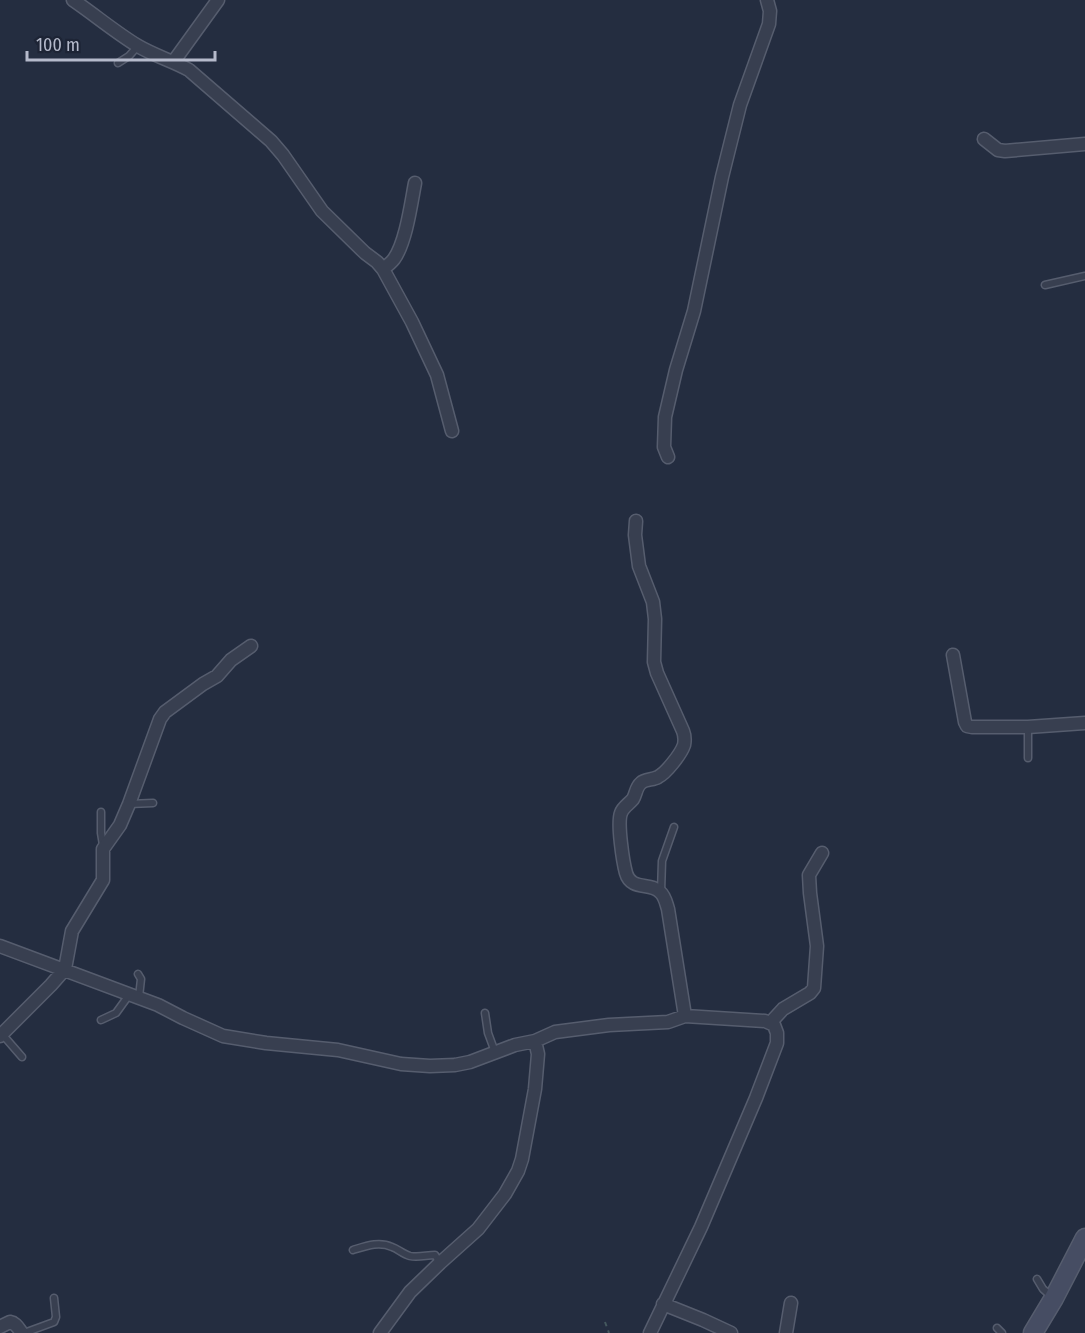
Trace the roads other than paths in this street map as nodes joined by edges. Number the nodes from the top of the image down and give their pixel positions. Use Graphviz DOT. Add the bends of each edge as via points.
graph roads {
  1 [pos="73,0"];
  2 [pos="218,0"];
  3 [pos="767,0"];
  4 [pos="138,46"];
  5 [pos="174,61"];
  6 [pos="118,63"];
  7 [pos="984,139"];
  8 [pos="1085,144"];
  9 [pos="416,183"];
  10 [pos="383,269"];
  11 [pos="1085,276"];
  12 [pos="1046,285"];
  13 [pos="452,431"];
  14 [pos="668,457"];
  15 [pos="636,521"];
  16 [pos="251,646"];
  17 [pos="953,655"];
  18 [pos="1085,723"];
  19 [pos="1028,727"];
  20 [pos="1028,758"];
  21 [pos="153,803"];
  22 [pos="129,804"];
  23 [pos="101,812"];
  24 [pos="674,827"];
  25 [pos="104,849"];
  26 [pos="822,853"];
  27 [pos="661,892"];
  28 [pos="0,946"];
  29 [pos="65,969"];
  30 [pos="138,974"];
  31 [pos="134,996"];
  32 [pos="485,1013"];
  33 [pos="685,1016"];
  34 [pos="101,1020"];
  35 [pos="771,1022"];
  36 [pos="1,1035"];
  37 [pos="535,1041"];
  38 [pos="495,1053"];
  39 [pos="22,1057"];
  40 [pos="1085,1238"];
  41 [pos="353,1250"];
  42 [pos="440,1263"];
  43 [pos="1037,1279"];
  44 [pos="54,1298"];
  45 [pos="1054,1298"];
  46 [pos="663,1304"];
  47 [pos="791,1304"];
  48 [pos="0,1327"];
  49 [pos="1039,1330"];
  50 [pos="23,1333"];
  51 [pos="380,1333"];
  52 [pos="650,1333"];
  53 [pos="731,1333"];
  54 [pos="786,1333"];
  1 -- 4 [label="street"];
  2 -- 5 [label="street"];
  3 -- 14 [label="street" via="769,24 740,105 694,311 665,417 664,447"];
  4 -- 5 [label="street"];
  4 -- 6 [label="lane"];
  5 -- 10 [label="street" via="271,141 322,211"];
  7 -- 8 [label="street" via="1005,151"];
  9 -- 10 [label="street" via="399,248"];
  10 -- 13 [label="street" via="437,375"];
  11 -- 12 [label="lane"];
  15 -- 27 [label="street" via="639,566 653,602 654,662 685,738 682,750 666,771 643,781 621,812 621,847 630,881"];
  16 -- 22 [label="street" via="217,676 165,712"];
  17 -- 19 [label="street" via="967,726"];
  18 -- 19 [label="street"];
  19 -- 20 [label="lane"];
  21 -- 22 [label="lane"];
  22 -- 25 [label="street"];
  23 -- 25 [label="lane"];
  24 -- 27 [label="lane" via="662,861"];
  25 -- 29 [label="street" via="103,880 72,931"];
  26 -- 35 [label="street" via="809,875 817,946 814,988"];
  27 -- 33 [label="street" via="668,909"];
  28 -- 29 [label="street"];
  29 -- 31 [label="street"];
  29 -- 36 [label="street"];
  30 -- 31 [label="lane" via="141,979"];
  31 -- 34 [label="lane" via="116,1013"];
  31 -- 38 [label="street" via="223,1036 266,1043 338,1050 430,1066 470,1062"];
  32 -- 38 [label="lane"];
  33 -- 35 [label="street"];
  33 -- 37 [label="street" via="668,1022 555,1032"];
  35 -- 46 [label="street" via="776,1028 777,1043 756,1098"];
  36 -- 39 [label="lane"];
  37 -- 38 [label="street"];
  37 -- 42 [label="street" via="535,1089 518,1171 478,1229"];
  40 -- 45 [label="street"];
  41 -- 42 [label="lane" via="380,1244 409,1256 432,1254"];
  42 -- 51 [label="street" via="410,1292"];
  43 -- 45 [label="lane"];
  44 -- 50 [label="lane" via="54,1322"];
  45 -- 49 [label="street"];
  46 -- 52 [label="street"];
  46 -- 53 [label="street"];
  47 -- 54 [label="street"];
  48 -- 50 [label="street" via="14,1323"];
}
